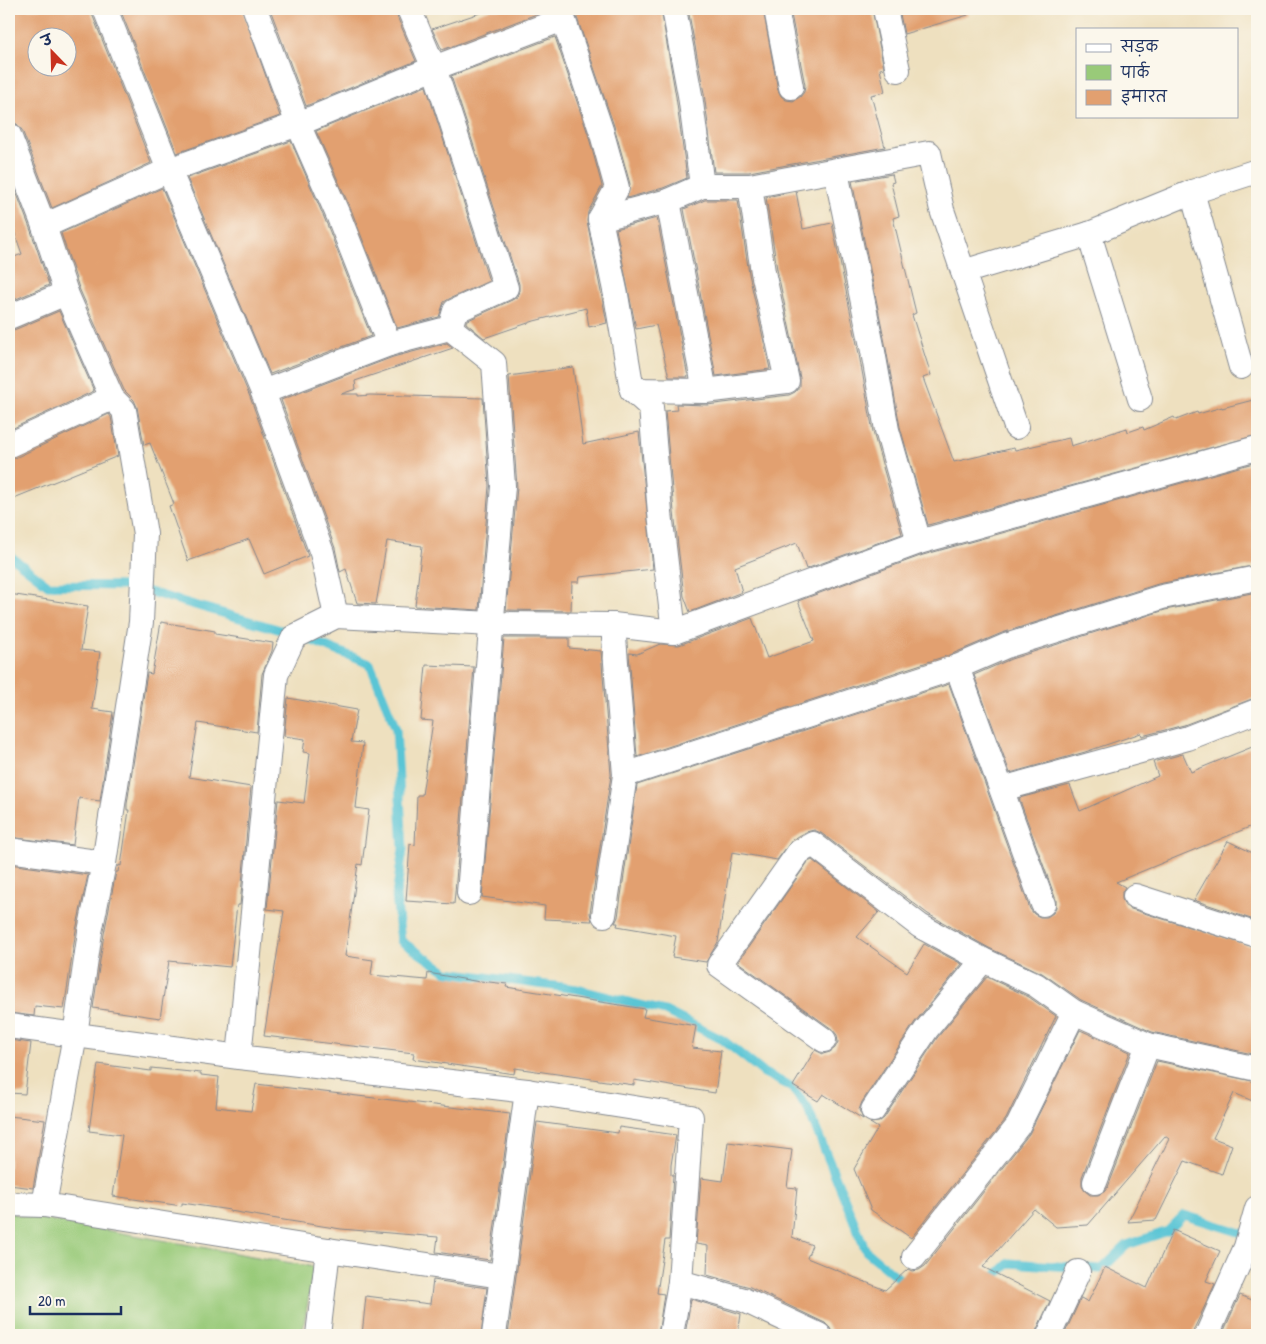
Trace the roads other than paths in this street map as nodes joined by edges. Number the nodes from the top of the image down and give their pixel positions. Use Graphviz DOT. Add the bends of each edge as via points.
graph roads {
  1 [pos="105,9"];
  2 [pos="255,9"];
  3 [pos="409,9"];
  4 [pos="674,9"];
  5 [pos="776,9"];
  6 [pos="886,9"];
  7 [pos="561,14"];
  8 [pos="434,68"];
  9 [pos="898,70"];
  10 [pos="791,87"];
  11 [pos="298,124"];
  12 [pos="9,135"];
  13 [pos="169,170"];
  14 [pos="1257,171"];
  15 [pos="836,172"];
  16 [pos="702,186"];
  17 [pos="750,186"];
  18 [pos="18,190"];
  19 [pos="1192,192"];
  20 [pos="668,201"];
  21 [pos="600,219"];
  22 [pos="44,226"];
  23 [pos="1089,234"];
  24 [pos="963,272"];
  25 [pos="66,293"];
  26 [pos="9,318"];
  27 [pos="450,328"];
  28 [pos="389,344"];
  29 [pos="1241,367"];
  30 [pos="632,390"];
  31 [pos="705,391"];
  32 [pos="263,392"];
  33 [pos="112,398"];
  34 [pos="1140,399"];
  35 [pos="1016,428"];
  36 [pos="9,445"];
  37 [pos="1257,448"];
  38 [pos="919,542"];
  39 [pos="1257,578"];
  40 [pos="336,616"];
  41 [pos="492,624"];
  42 [pos="613,625"];
  43 [pos="674,632"];
  44 [pos="957,667"];
  45 [pos="1256,714"];
  46 [pos="625,775"];
  47 [pos="1002,789"];
  48 [pos="9,850"];
  49 [pos="104,864"];
  50 [pos="469,893"];
  51 [pos="1135,896"];
  52 [pos="1043,904"];
  53 [pos="604,914"];
  54 [pos="1257,935"];
  55 [pos="983,960"];
  56 [pos="1074,1012"];
  57 [pos="9,1026"];
  58 [pos="75,1034"];
  59 [pos="824,1040"];
  60 [pos="1148,1045"];
  61 [pos="239,1057"];
  62 [pos="1257,1069"];
  63 [pos="527,1090"];
  64 [pos="873,1110"];
  65 [pos="1095,1182"];
  66 [pos="9,1204"];
  67 [pos="44,1205"];
  68 [pos="1257,1208"];
  69 [pos="328,1250"];
  70 [pos="914,1257"];
  71 [pos="1078,1272"];
  72 [pos="501,1276"];
  73 [pos="680,1282"];
  74 [pos="318,1335"];
  75 [pos="494,1335"];
  76 [pos="671,1335"];
  77 [pos="819,1335"];
  78 [pos="1050,1335"];
  79 [pos="1207,1335"];
  1 -- 13 [label="street"];
  2 -- 11 [label="street"];
  3 -- 8 [label="street"];
  4 -- 16 [label="street"];
  5 -- 10 [label="street"];
  6 -- 9 [label="street"];
  7 -- 8 [label="street"];
  7 -- 21 [label="street" via="617,188"];
  8 -- 11 [label="street"];
  8 -- 27 [label="street" via="506,288 455,311"];
  11 -- 13 [label="street"];
  11 -- 28 [label="street"];
  12 -- 18 [label="street"];
  13 -- 22 [label="street"];
  13 -- 32 [label="street"];
  14 -- 19 [label="street"];
  15 -- 17 [label="street"];
  15 -- 24 [label="street" via="929,153 942,210"];
  15 -- 38 [label="street" via="887,430"];
  16 -- 17 [label="street"];
  16 -- 20 [label="street"];
  17 -- 31 [label="street" via="763,272 787,381"];
  18 -- 22 [label="street"];
  19 -- 23 [label="street"];
  19 -- 29 [label="street"];
  20 -- 21 [label="street"];
  20 -- 31 [label="street"];
  21 -- 30 [label="street"];
  22 -- 25 [label="street"];
  23 -- 24 [label="street"];
  23 -- 34 [label="street"];
  24 -- 35 [label="street"];
  25 -- 26 [label="street"];
  25 -- 33 [label="street"];
  27 -- 28 [label="street"];
  27 -- 41 [label="street" via="494,363 503,486"];
  28 -- 32 [label="street"];
  30 -- 31 [label="street"];
  30 -- 43 [label="street" via="651,407"];
  32 -- 40 [label="street" via="322,553"];
  33 -- 36 [label="street"];
  33 -- 49 [label="street" via="124,410 145,534 141,622"];
  37 -- 38 [label="street"];
  38 -- 43 [label="street"];
  39 -- 44 [label="street" via="1162,598 1006,646"];
  40 -- 41 [label="street"];
  40 -- 61 [label="street" via="294,637 276,675"];
  41 -- 42 [label="street"];
  41 -- 50 [label="street"];
  42 -- 43 [label="street"];
  42 -- 46 [label="street"];
  44 -- 46 [label="street"];
  44 -- 47 [label="street"];
  45 -- 47 [label="street" via="1188,738"];
  46 -- 53 [label="street"];
  47 -- 52 [label="street"];
  48 -- 49 [label="street"];
  49 -- 58 [label="street"];
  51 -- 54 [label="street"];
  55 -- 56 [label="street" via="1036,984"];
  55 -- 59 [label="street" via="920,926 813,844 799,852 719,965"];
  55 -- 64 [label="street" via="926,1030"];
  56 -- 60 [label="street"];
  56 -- 70 [label="street" via="1018,1126"];
  57 -- 58 [label="street"];
  58 -- 61 [label="street"];
  58 -- 67 [label="street"];
  60 -- 62 [label="street"];
  60 -- 65 [label="street"];
  61 -- 63 [label="street"];
  63 -- 72 [label="street"];
  63 -- 73 [label="street" via="690,1117"];
  66 -- 67 [label="street"];
  67 -- 69 [label="street"];
  68 -- 79 [label="street" via="1246,1247"];
  69 -- 72 [label="street"];
  69 -- 74 [label="street"];
  71 -- 78 [label="street"];
  72 -- 75 [label="street"];
  73 -- 76 [label="street"];
  73 -- 77 [label="street" via="744,1300"];
}
